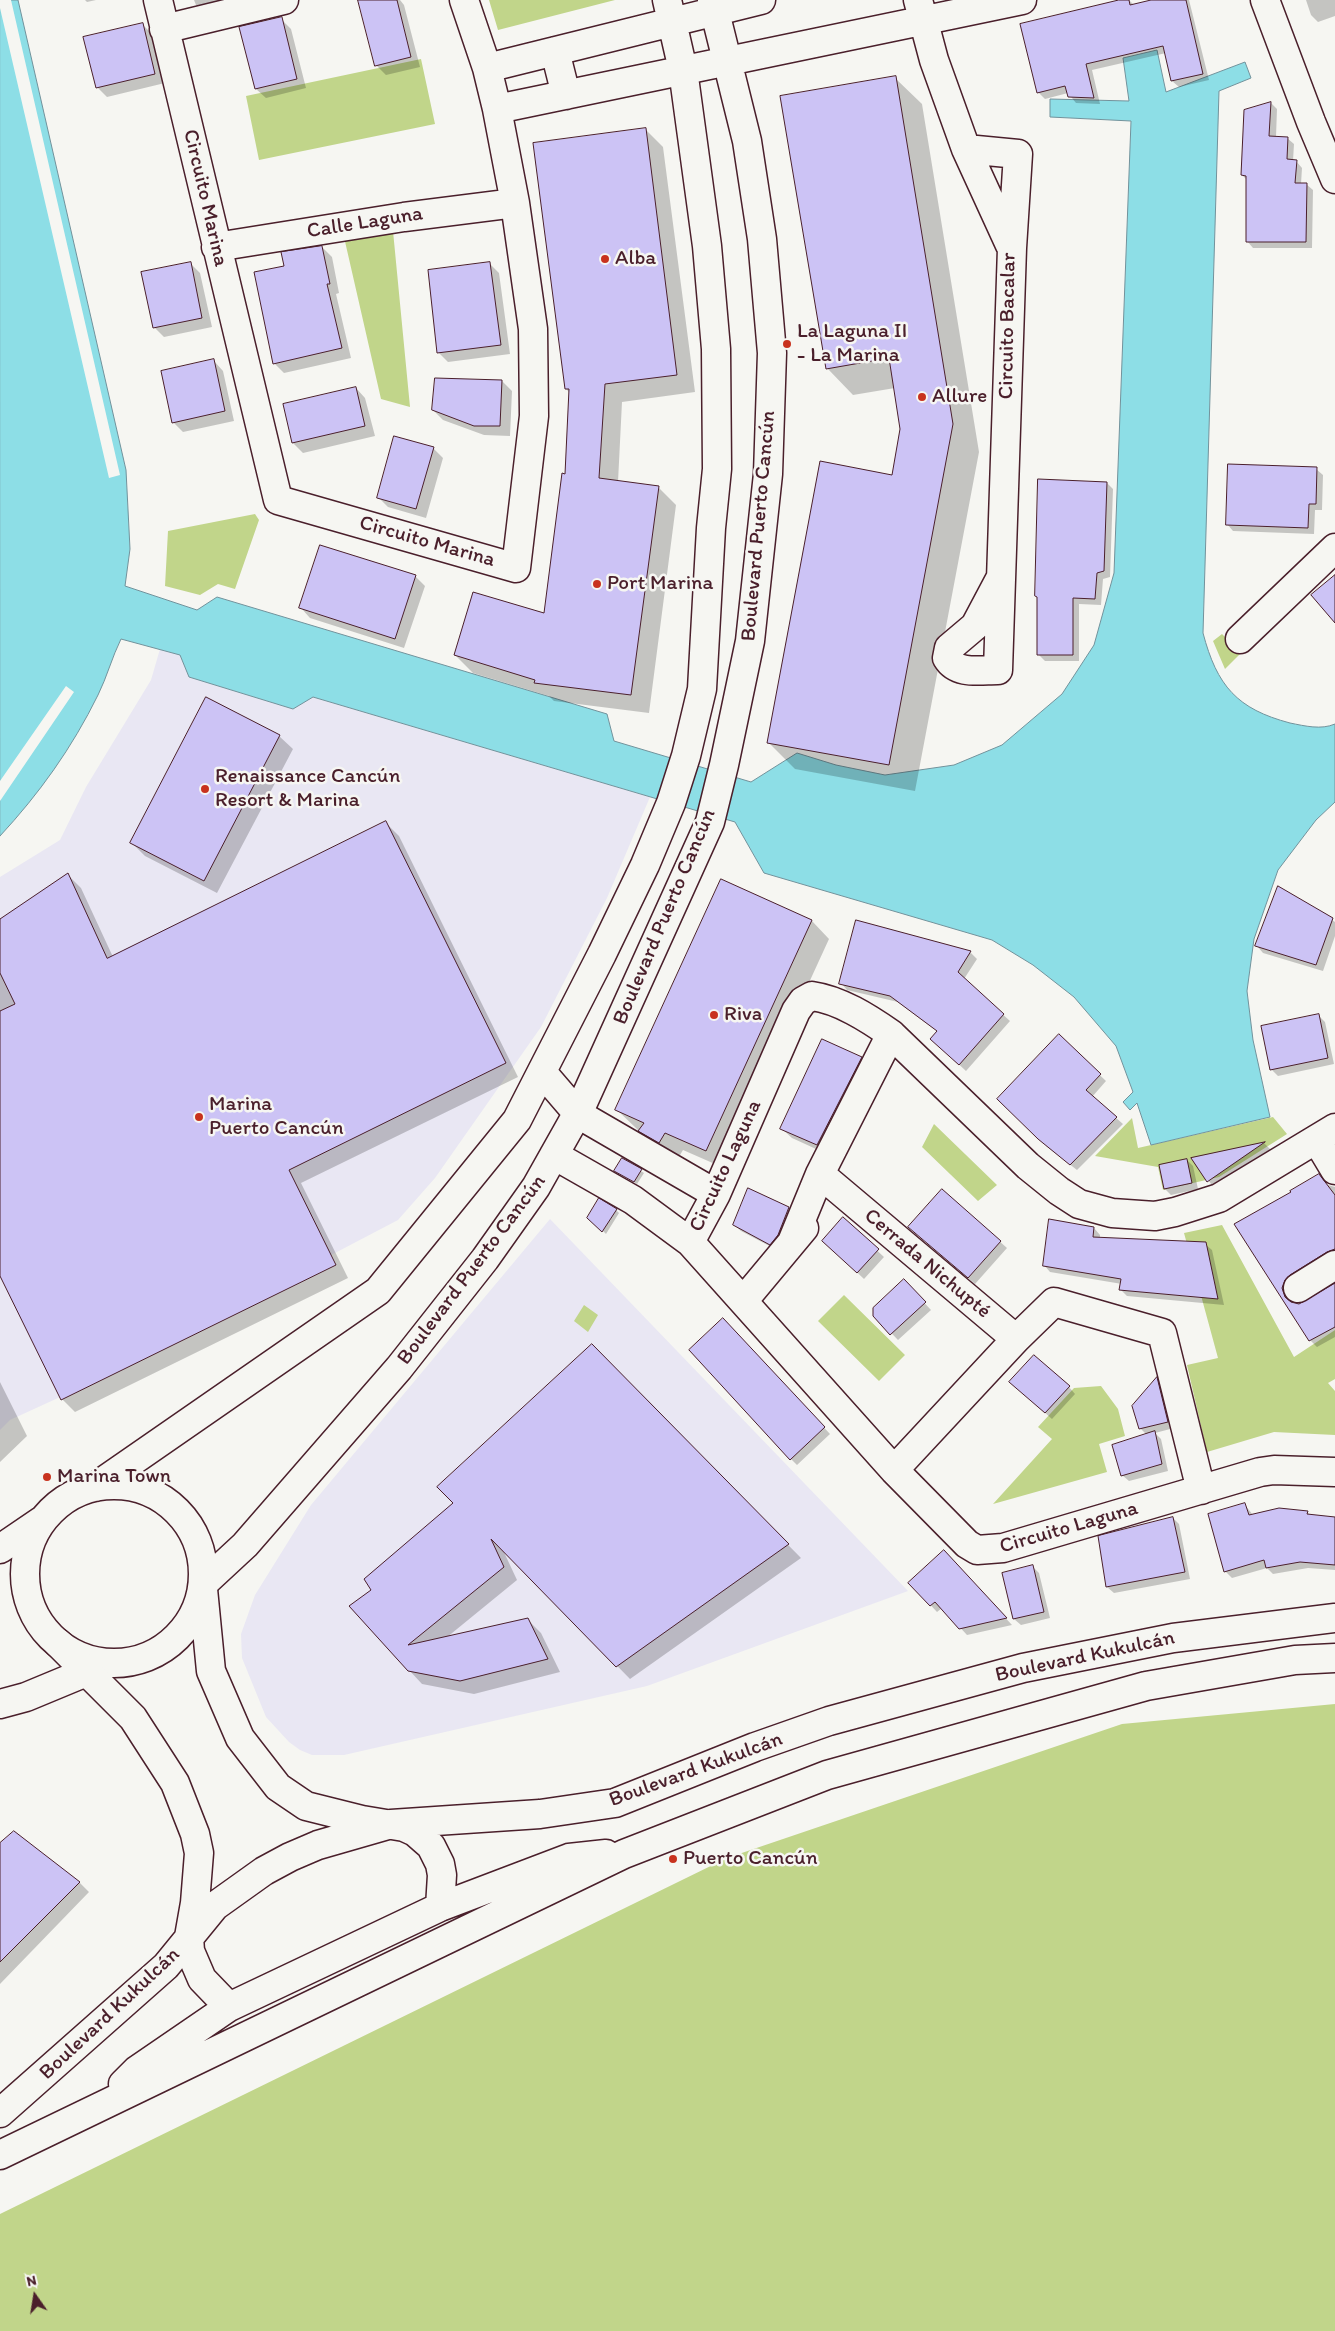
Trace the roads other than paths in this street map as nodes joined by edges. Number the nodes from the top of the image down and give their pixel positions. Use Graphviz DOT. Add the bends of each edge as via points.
graph roads {
  1 [pos="158,0"];
  2 [pos="284,0"];
  3 [pos="464,0"];
  4 [pos="761,0"];
  5 [pos="1022,0"];
  6 [pos="1265,0"];
  7 [pos="713,6"];
  8 [pos="921,10"];
  9 [pos="670,11"];
  10 [pos="164,29"];
  11 [pos="555,51"];
  12 [pos="727,61"];
  13 [pos="487,68"];
  14 [pos="683,70"];
  15 [pos="566,95"];
  16 [pos="497,109"];
  17 [pos="966,149"];
  18 [pos="1335,179"];
  19 [pos="514,203"];
  20 [pos="216,247"];
  21 [pos="1012,248"];
  22 [pos="1335,548"];
  23 [pos="1001,577"];
  24 [pos="1240,639"];
  25 [pos="891,1034"];
  26 [pos="542,1072"];
  27 [pos="578,1114"];
  28 [pos="1326,1134"];
  29 [pos="554,1155"];
  30 [pos="1335,1170"];
  31 [pos="829,1182"];
  32 [pos="716,1194"];
  33 [pos="690,1242"];
  34 [pos="1335,1264"];
  35 [pos="1298,1288"];
  36 [pos="744,1300"];
  37 [pos="1016,1339"];
  38 [pos="894,1470"];
  39 [pos="1335,1472"];
  40 [pos="95,1487"];
  41 [pos="1201,1490"];
  42 [pos="44,1519"];
  43 [pos="0,1549"];
  44 [pos="203,1586"];
  45 [pos="1335,1618"];
  46 [pos="1335,1658"];
  47 [pos="97,1668"];
  48 [pos="0,1704"];
  49 [pos="391,1824"];
  50 [pos="624,1854"];
  51 [pos="440,1907"];
  52 [pos="189,1937"];
  53 [pos="229,2007"];
  54 [pos="99,2107"];
  55 [pos="0,2113"];
  56 [pos="0,2155"];
  1 -- 10 [label="street, Circuito Marina"];
  2 -- 10 [label="street"];
  3 -- 13 [label="street, Circuito Marina"];
  4 -- 7 [label="street"];
  5 -- 8 [label="street"];
  6 -- 18 [label="street"];
  7 -- 9 [label="street"];
  7 -- 12 [label="street, Boulevard Puerto Cancún"];
  8 -- 12 [label="street"];
  8 -- 17 [label="street, Circuito Bacalar" via="934,60"];
  9 -- 11 [label="street"];
  9 -- 14 [label="street, Boulevard Puerto Cancún"];
  10 -- 20 [label="street, Circuito Marina"];
  11 -- 13 [label="street"];
  11 -- 15 [label="street"];
  12 -- 14 [label="street"];
  12 -- 27 [label="street, Boulevard Puerto Cancún" via="747,142 762,239 772,353 768,474 750,641 710,822"];
  13 -- 16 [label="street, Circuito Marina"];
  14 -- 15 [label="street"];
  14 -- 26 [label="street, Boulevard Puerto Cancún" via="706,236 716,349 717,469 702,689 671,803 645,864"];
  15 -- 16 [label="street"];
  16 -- 19 [label="street, Circuito Marina"];
  17 -- 21 [label="street, Circuito Bacalar"];
  17 -- 21 [label="street" via="1018,154"];
  19 -- 20 [label="street, Calle Laguna" via="395,218"];
  19 -- 20 [label="street, Circuito Marina" via="533,329 534,416 516,568 278,500"];
  21 -- 23 [label="street, Circuito Bacalar"];
  22 -- 24 [label="street"];
  23 -- 23 [label="street, Circuito Bacalar" via="975,626 949,648 947,658 952,666 962,670 998,670"];
  25 -- 28 [label="street, Circuito Laguna" via="1028,1166 1059,1192 1096,1210 1155,1216 1195,1206 1219,1198"];
  25 -- 31 [label="street"];
  25 -- 32 [label="street, Circuito Laguna" via="872,1020 823,997 812,996 803,1001"];
  26 -- 27 [label="street"];
  26 -- 40 [label="street, Boulevard Puerto Cancún" via="516,1120 378,1291"];
  27 -- 29 [label="street, Boulevard Puerto Cancún"];
  27 -- 32 [label="street"];
  28 -- 30 [label="street"];
  29 -- 33 [label="street" via="633,1200"];
  29 -- 44 [label="street, Boulevard Puerto Cancún" via="536,1187 490,1252 399,1368 252,1538"];
  31 -- 36 [label="street" via="792,1242"];
  31 -- 37 [label="street, Cerrada Nichupté"];
  32 -- 33 [label="street, Circuito Laguna"];
  33 -- 36 [label="street, Circuito Laguna"];
  34 -- 35 [label="street"];
  36 -- 38 [label="street, Circuito Laguna"];
  37 -- 38 [label="street"];
  37 -- 41 [label="street" via="1054,1302 1162,1332"];
  38 -- 41 [label="street, Circuito Laguna" via="967,1544 977,1550 1003,1548"];
  39 -- 41 [label="street, Circuito Laguna" via="1274,1470"];
  40 -- 42 [label="street" via="67,1498"];
  40 -- 44 [label="street" via="123,1485 151,1492 174,1507 192,1529 202,1555"];
  42 -- 43 [label="street"];
  42 -- 47 [label="street" via="30,1543 24,1570 28,1598 39,1623 58,1643"];
  44 -- 47 [label="street" via="196,1612 182,1633 163,1649 140,1660"];
  44 -- 49 [label="street" via="210,1671 240,1738 278,1787 306,1806"];
  45 -- 49 [label="street, Boulevard Kukulcán" via="1173,1638 1023,1668 829,1722 755,1747 615,1803 540,1814"];
  46 -- 50 [label="street, Boulevard Kukulcán" via="1295,1660 1146,1686 1036,1716 827,1775"];
  47 -- 48 [label="street"];
  47 -- 52 [label="street" via="174,1783 193,1829 199,1853"];
  49 -- 51 [label="street" via="415,1832 431,1846 442,1875"];
  49 -- 52 [label="street, Boulevard Kukulcán" via="318,1845 273,1866 215,1906"];
  50 -- 51 [label="street" via="569,1858"];
  50 -- 54 [label="street, Boulevard Kukulcán"];
  51 -- 53 [label="street"];
  52 -- 53 [label="street" via="190,1951 202,1979"];
  52 -- 55 [label="street, Boulevard Kukulcán" via="166,1966"];
  53 -- 54 [label="street" via="137,2070"];
  54 -- 56 [label="street, Boulevard Kukulcán"];
}
